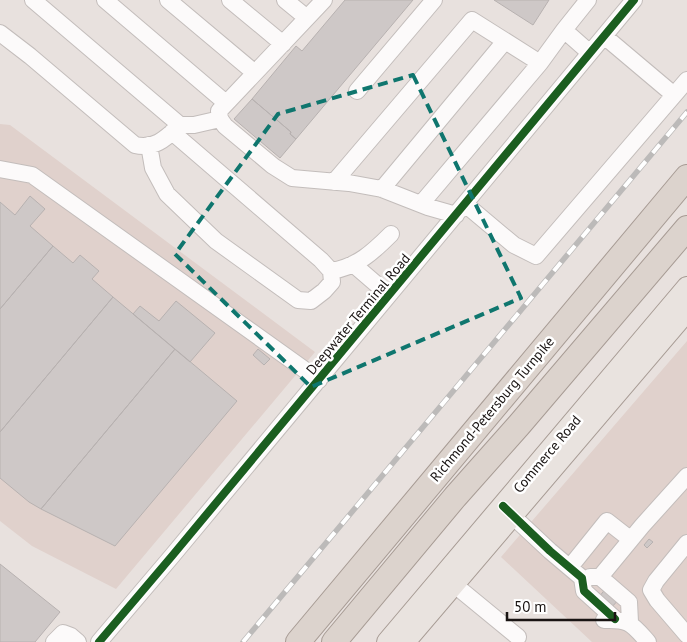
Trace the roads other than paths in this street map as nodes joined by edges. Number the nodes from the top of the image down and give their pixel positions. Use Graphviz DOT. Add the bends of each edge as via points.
graph roads {
  1 [pos="33,0"];
  2 [pos="105,0"];
  3 [pos="168,0"];
  4 [pos="230,0"];
  5 [pos="285,0"];
  6 [pos="324,0"];
  7 [pos="434,0"];
  8 [pos="588,0"];
  9 [pos="634,0"];
  10 [pos="307,18"];
  11 [pos="564,30"];
  12 [pos="0,33"];
  13 [pos="604,36"];
  14 [pos="505,41"];
  15 [pos="283,44"];
  16 [pos="590,53"];
  17 [pos="540,63"];
  18 [pos="255,73"];
  19 [pos="687,80"];
  20 [pos="357,91"];
  21 [pos="674,95"];
  22 [pos="226,103"];
  23 [pos="220,119"];
  24 [pos="176,128"];
  25 [pos="149,145"];
  26 [pos="0,169"];
  27 [pos="687,176"];
  28 [pos="334,182"];
  29 [pos="382,189"];
  30 [pos="421,204"];
  31 [pos="460,209"];
  32 [pos="687,228"];
  33 [pos="391,234"];
  34 [pos="353,264"];
  35 [pos="331,271"];
  36 [pos="687,287"];
  37 [pos="389,295"];
  38 [pos="687,311"];
  39 [pos="319,380"];
  40 [pos="687,476"];
  41 [pos="508,511"];
  42 [pos="630,539"];
  43 [pos="687,543"];
  44 [pos="570,567"];
  45 [pos="600,577"];
  46 [pos="448,580"];
  47 [pos="583,584"];
  48 [pos="622,621"];
  49 [pos="687,635"];
  50 [pos="518,637"];
  51 [pos="54,642"];
  52 [pos="78,642"];
  53 [pos="99,642"];
  54 [pos="298,642"];
  55 [pos="334,642"];
  56 [pos="387,642"];
  57 [pos="405,642"];
  58 [pos="648,642"];
  1 -- 24 [label="street"];
  2 -- 22 [label="street"];
  3 -- 18 [label="street"];
  4 -- 15 [label="street"];
  5 -- 10 [label="street"];
  6 -- 10 [label="street"];
  7 -- 20 [label="street"];
  8 -- 11 [label="street"];
  9 -- 13 [label="street, Deepwater Terminal Road"];
  10 -- 15 [label="street"];
  11 -- 16 [label="street"];
  11 -- 17 [label="street"];
  12 -- 25 [label="street" via="135,145"];
  13 -- 16 [label="street, Deepwater Terminal Road"];
  13 -- 21 [label="street"];
  14 -- 17 [label="street"];
  14 -- 28 [label="street" via="472,20"];
  14 -- 29 [label="street"];
  15 -- 18 [label="street"];
  16 -- 31 [label="street, Deepwater Terminal Road"];
  17 -- 30 [label="street"];
  18 -- 22 [label="street"];
  19 -- 21 [label="street"];
  21 -- 31 [label="street" via="536,256"];
  22 -- 23 [label="street" via="219,111"];
  23 -- 24 [label="street"];
  23 -- 28 [label="street" via="272,166 292,178"];
  24 -- 25 [label="street" via="162,142"];
  24 -- 35 [label="street"];
  25 -- 35 [label="street" via="153,168 167,194 216,241 298,300 311,301 324,291 332,282"];
  26 -- 39 [label="street" via="32,175"];
  27 -- 54 [label="highway, Richmond-Petersburg Turnpike"];
  28 -- 29 [label="street"];
  29 -- 30 [label="street"];
  30 -- 31 [label="street"];
  31 -- 37 [label="street, Deepwater Terminal Road"];
  32 -- 55 [label="highway, Richmond-Petersburg Turnpike"];
  33 -- 34 [label="street" via="374,251"];
  34 -- 35 [label="street"];
  34 -- 37 [label="street"];
  36 -- 41 [label="main road, Commerce Road"];
  37 -- 39 [label="street, Deepwater Terminal Road"];
  38 -- 41 [label="main road, Commerce Road"];
  39 -- 53 [label="street, Deepwater Terminal Road"];
  40 -- 42 [label="street"];
  41 -- 44 [label="street"];
  41 -- 46 [label="main road, Commerce Road"];
  42 -- 44 [label="street" via="607,521"];
  42 -- 45 [label="street"];
  43 -- 49 [label="street" via="651,590"];
  44 -- 47 [label="street"];
  45 -- 47 [label="street"];
  45 -- 48 [label="street" via="629,602"];
  46 -- 50 [label="street"];
  46 -- 56 [label="main road, Commerce Road"];
  46 -- 57 [label="main road, Commerce Road"];
  47 -- 48 [label="street"];
  48 -- 58 [label="street"];
  51 -- 52 [label="street" via="63,633"];
}
